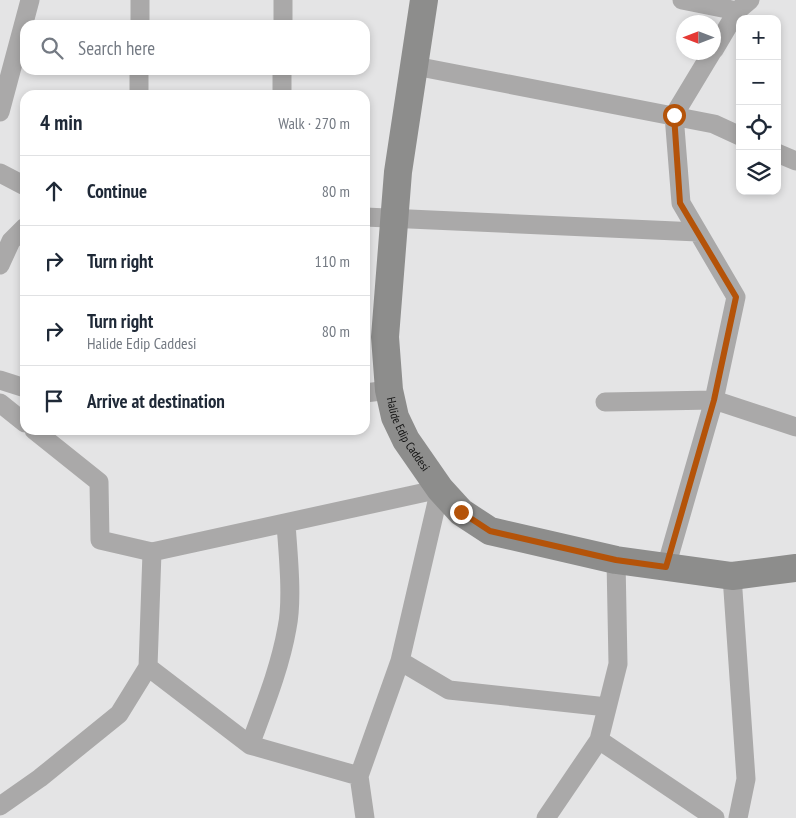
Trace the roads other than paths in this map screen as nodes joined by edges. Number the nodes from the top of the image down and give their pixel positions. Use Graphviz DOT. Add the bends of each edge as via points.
graph roads {
  1 [pos="30,0"];
  2 [pos="140,0"];
  3 [pos="283,0"];
  4 [pos="424,0"];
  5 [pos="682,0"];
  6 [pos="744,6"];
  7 [pos="25,20"];
  8 [pos="140,20"];
  9 [pos="283,20"];
  10 [pos="20,37"];
  11 [pos="721,39"];
  12 [pos="708,60"];
  13 [pos="415,66"];
  14 [pos="139,75"];
  15 [pos="282,75"];
  16 [pos="139,90"];
  17 [pos="282,90"];
  18 [pos="0,112"];
  19 [pos="674,115"];
  20 [pos="736,134"];
  21 [pos="781,155"];
  22 [pos="796,161"];
  23 [pos="0,173"];
  24 [pos="20,183"];
  25 [pos="370,217"];
  26 [pos="392,218"];
  27 [pos="20,232"];
  28 [pos="698,232"];
  29 [pos="0,265"];
  30 [pos="0,380"];
  31 [pos="20,386"];
  32 [pos="377,391"];
  33 [pos="714,400"];
  34 [pos="605,402"];
  35 [pos="0,403"];
  36 [pos="20,419"];
  37 [pos="796,427"];
  38 [pos="40,435"];
  39 [pos="440,489"];
  40 [pos="286,524"];
  41 [pos="152,552"];
  42 [pos="616,560"];
  43 [pos="666,567"];
  44 [pos="796,568"];
  45 [pos="732,576"];
  46 [pos="400,661"];
  47 [pos="148,667"];
  48 [pos="607,707"];
  49 [pos="599,740"];
  50 [pos="250,745"];
  51 [pos="359,776"];
  52 [pos="0,806"];
  53 [pos="365,818"];
  54 [pos="546,818"];
  55 [pos="715,818"];
  56 [pos="738,818"];
  1 -- 7 [label="street"];
  2 -- 8 [label="street"];
  3 -- 9 [label="street"];
  4 -- 13 [label="street, Halide Edip Caddesi"];
  5 -- 6 [label="street"];
  6 -- 11 [label="street"];
  10 -- 18 [label="street"];
  12 -- 19 [label="street"];
  13 -- 19 [label="street"];
  13 -- 26 [label="street, Halide Edip Caddesi"];
  14 -- 16 [label="street"];
  15 -- 17 [label="street"];
  19 -- 20 [label="street" via="714,124"];
  19 -- 28 [label="street" via="680,203"];
  21 -- 22 [label="street"];
  23 -- 24 [label="street"];
  25 -- 26 [label="street"];
  26 -- 28 [label="street"];
  26 -- 32 [label="street, Halide Edip Caddesi" via="385,336"];
  27 -- 29 [label="street" via="11,241"];
  28 -- 33 [label="street" via="736,297"];
  30 -- 31 [label="street"];
  32 -- 39 [label="street, Halide Edip Caddesi"];
  33 -- 34 [label="street"];
  33 -- 37 [label="street"];
  33 -- 43 [label="street"];
  35 -- 36 [label="street"];
  38 -- 41 [label="street" via="99,482 100,540"];
  39 -- 40 [label="street"];
  39 -- 42 [label="street, Halide Edip Caddesi" via="461,512 490,531"];
  39 -- 46 [label="street"];
  40 -- 41 [label="street"];
  40 -- 50 [label="street" via="288,626"];
  41 -- 47 [label="street"];
  42 -- 43 [label="street, Halide Edip Caddesi"];
  42 -- 48 [label="street" via="618,664"];
  43 -- 45 [label="street, Halide Edip Caddesi"];
  44 -- 45 [label="street, Halide Edip Caddesi"];
  45 -- 56 [label="street" via="746,779"];
  46 -- 48 [label="street" via="449,690"];
  46 -- 51 [label="street"];
  47 -- 50 [label="street"];
  47 -- 52 [label="street" via="118,714 40,778"];
  48 -- 49 [label="street"];
  49 -- 54 [label="street"];
  49 -- 55 [label="street"];
  50 -- 51 [label="street"];
  51 -- 53 [label="street"];
}
